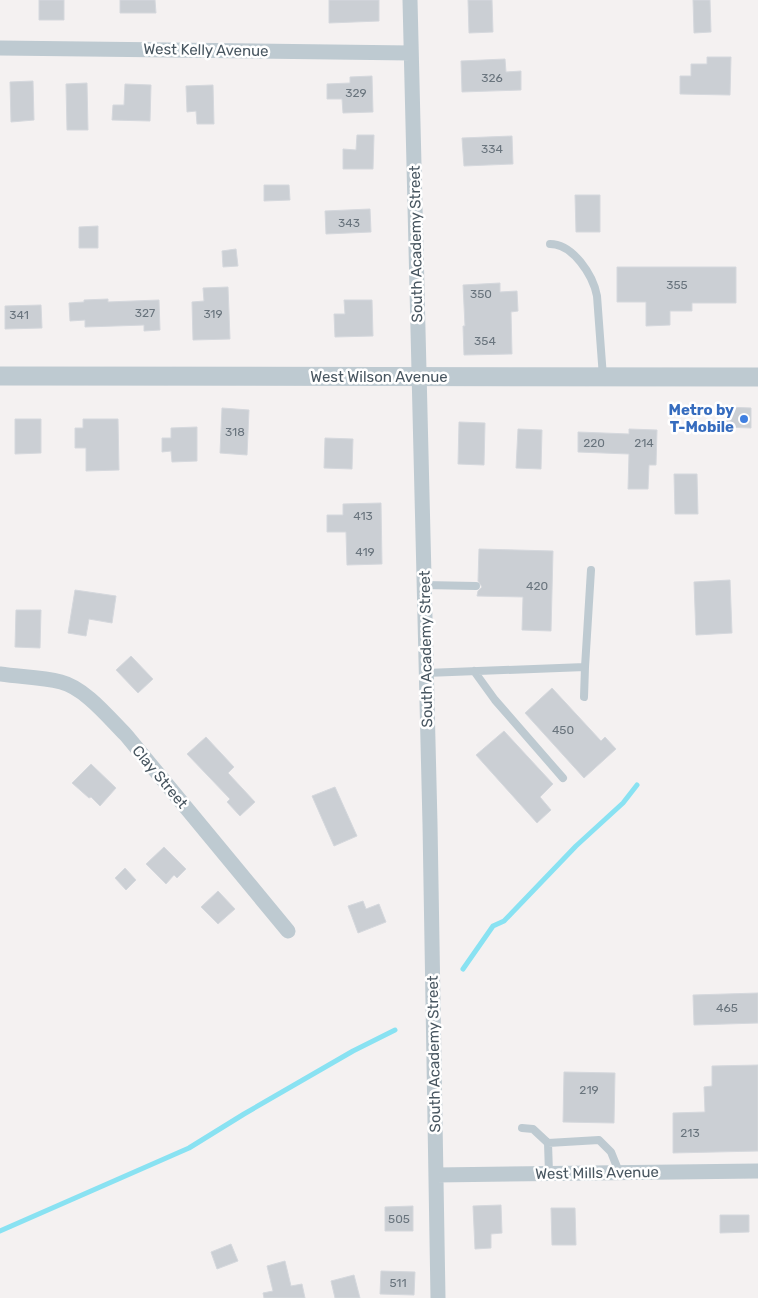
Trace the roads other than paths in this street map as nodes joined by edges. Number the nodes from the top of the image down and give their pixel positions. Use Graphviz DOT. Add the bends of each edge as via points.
graph roads {
  1 [pos="410,0"];
  2 [pos="0,48"];
  3 [pos="411,52"];
  4 [pos="550,244"];
  5 [pos="0,376"];
  6 [pos="419,377"];
  7 [pos="603,377"];
  8 [pos="758,377"];
  9 [pos="592,570"];
  10 [pos="424,585"];
  11 [pos="476,586"];
  12 [pos="585,667"];
  13 [pos="474,671"];
  14 [pos="426,673"];
  15 [pos="0,674"];
  16 [pos="584,696"];
  17 [pos="563,778"];
  18 [pos="288,931"];
  19 [pos="522,1128"];
  20 [pos="548,1143"];
  21 [pos="758,1171"];
  22 [pos="619,1172"];
  23 [pos="549,1174"];
  24 [pos="436,1175"];
  25 [pos="438,1298"];
  1 -- 3 [label="street, South Academy Street"];
  2 -- 3 [label="street, West Kelly Avenue"];
  3 -- 6 [label="street, South Academy Street"];
  4 -- 7 [label="lane" via="560,244 570,252 595,284"];
  5 -- 6 [label="street, West Wilson Avenue"];
  6 -- 7 [label="street, West Wilson Avenue"];
  6 -- 10 [label="street, South Academy Street"];
  7 -- 8 [label="street, West Wilson Avenue"];
  9 -- 12 [label="lane"];
  10 -- 11 [label="lane"];
  10 -- 14 [label="street, South Academy Street"];
  12 -- 13 [label="lane"];
  12 -- 16 [label="lane"];
  13 -- 14 [label="lane"];
  13 -- 17 [label="lane"];
  14 -- 24 [label="street, South Academy Street"];
  15 -- 18 [label="street, Clay Street" via="63,682 99,707 126,735"];
  19 -- 20 [label="lane" via="533,1129"];
  20 -- 22 [label="lane" via="599,1140 611,1152"];
  20 -- 23 [label="lane"];
  21 -- 22 [label="street, West Mills Avenue"];
  22 -- 23 [label="street, West Mills Avenue"];
  23 -- 24 [label="street, West Mills Avenue"];
  24 -- 25 [label="street, South Academy Street"];
}
